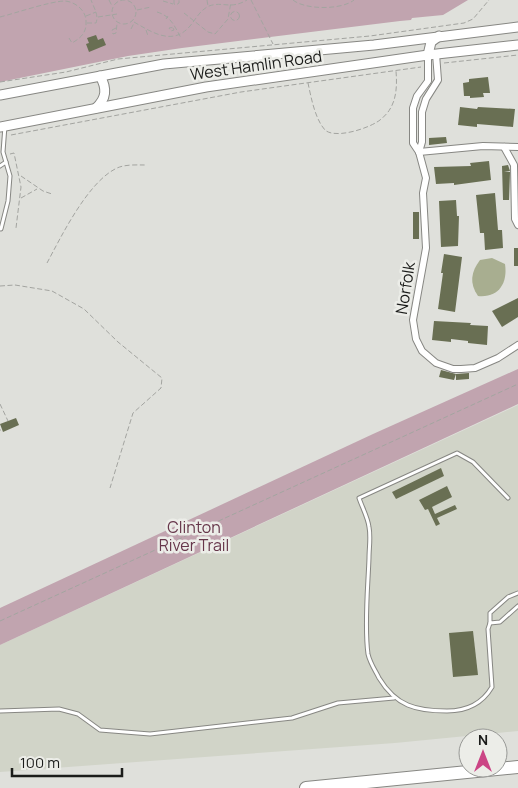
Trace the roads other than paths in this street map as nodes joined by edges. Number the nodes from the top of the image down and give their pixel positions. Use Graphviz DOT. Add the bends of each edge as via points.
graph roads {
  1 [pos="518,27"];
  2 [pos="440,36"];
  3 [pos="518,44"];
  4 [pos="434,58"];
  5 [pos="100,76"];
  6 [pos="426,83"];
  7 [pos="435,86"];
  8 [pos="0,96"];
  9 [pos="95,108"];
  10 [pos="412,126"];
  11 [pos="421,126"];
  12 [pos="3,127"];
  13 [pos="504,147"];
  14 [pos="518,147"];
  15 [pos="419,152"];
  16 [pos="6,162"];
  17 [pos="0,166"];
  18 [pos="1,223"];
  19 [pos="518,225"];
  20 [pos="1,229"];
  21 [pos="518,345"];
  22 [pos="508,498"];
  23 [pos="518,593"];
  24 [pos="518,606"];
  25 [pos="490,622"];
  26 [pos="395,698"];
  27 [pos="0,711"];
  28 [pos="518,767"];
  29 [pos="458,772"];
  30 [pos="437,775"];
  31 [pos="306,788"];
  1 -- 2 [label="main road, West Hamlin Road"];
  2 -- 4 [label="main road" via="431,42"];
  2 -- 5 [label="main road, West Hamlin Road" via="358,47 181,62"];
  3 -- 4 [label="main road, West Hamlin Road"];
  4 -- 6 [label="street, Norfolk" via="427,66"];
  4 -- 7 [label="street, Norfolk" via="438,80"];
  4 -- 9 [label="main road, West Hamlin Road" via="222,85"];
  5 -- 8 [label="main road, West Hamlin Road"];
  5 -- 9 [label="main road" via="105,93"];
  6 -- 7 [label="street"];
  6 -- 10 [label="street, Norfolk" via="415,102"];
  7 -- 11 [label="street, Norfolk" via="423,104"];
  9 -- 12 [label="main road, West Hamlin Road"];
  10 -- 11 [label="street"];
  10 -- 15 [label="street, Norfolk" via="413,143"];
  11 -- 15 [label="street, Norfolk"];
  12 -- 16 [label="lane"];
  13 -- 14 [label="street"];
  13 -- 15 [label="street"];
  13 -- 19 [label="street" via="514,165 515,219"];
  15 -- 21 [label="street, Norfolk" via="426,178 423,193 426,248 413,320 418,345 436,362 461,369 475,368"];
  16 -- 17 [label="lane"];
  16 -- 18 [label="lane" via="10,176 8,202"];
  18 -- 20 [label="lane"];
  22 -- 26 [label="lane" via="473,462 456,452 358,498 369,526 368,654 380,680"];
  23 -- 25 [label="lane" via="508,597 490,613"];
  24 -- 25 [label="lane" via="500,622"];
  25 -- 26 [label="lane" via="492,687 487,696 475,705 456,711 426,711"];
  26 -- 27 [label="lane" via="338,703 292,718 150,734 100,730 78,714 59,709"];
  28 -- 30 [label="highway"];
  29 -- 30 [label="highway"];
  30 -- 31 [label="highway"];
}
